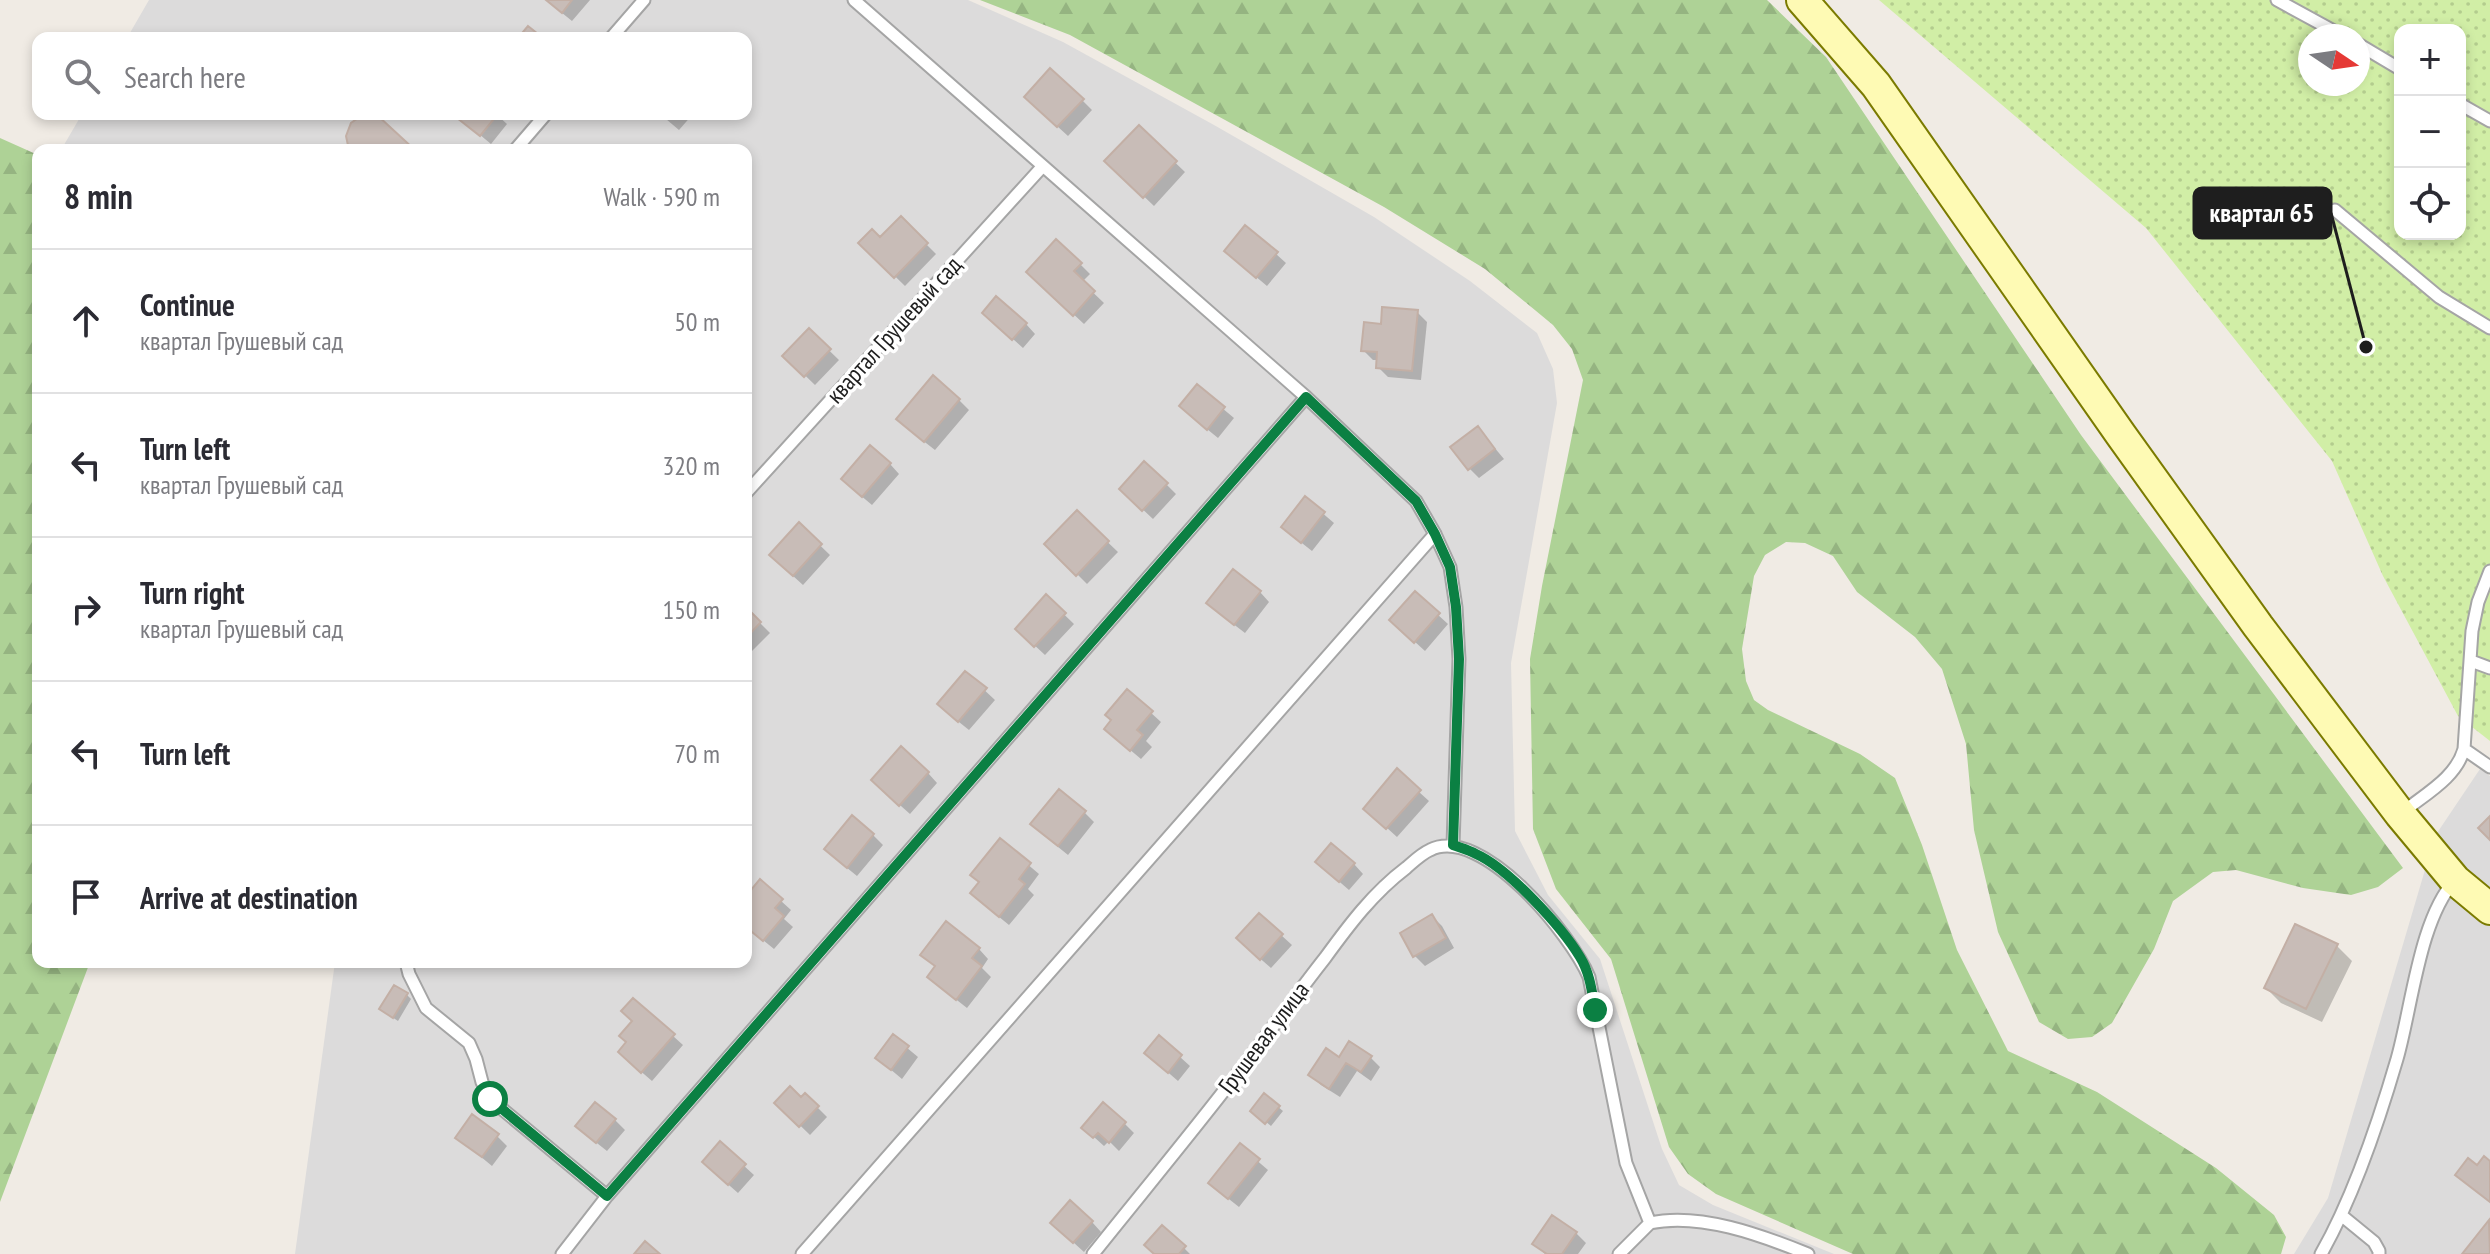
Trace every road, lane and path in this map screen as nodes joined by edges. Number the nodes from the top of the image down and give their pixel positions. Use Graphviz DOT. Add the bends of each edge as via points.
graph roads {
  1 [pos="644,0"];
  2 [pos="854,0"];
  3 [pos="1802,0"];
  4 [pos="2277,0"];
  5 [pos="2321,24"];
  6 [pos="616,32"];
  7 [pos="2370,51"];
  8 [pos="2394,65"];
  9 [pos="2466,107"];
  10 [pos="541,120"];
  11 [pos="2490,121"];
  12 [pos="520,144"];
  13 [pos="1042,167"];
  14 [pos="2335,210"];
  15 [pos="2490,328"];
  16 [pos="1306,397"];
  17 [pos="752,486"];
  18 [pos="1435,534"];
  19 [pos="2490,571"];
  20 [pos="2471,661"];
  21 [pos="2490,668"];
  22 [pos="2464,749"];
  23 [pos="2490,767"];
  24 [pos="2400,814"];
  25 [pos="1453,845"];
  26 [pos="2455,880"];
  27 [pos="2490,909"];
  28 [pos="408,968"];
  29 [pos="607,1196"];
  30 [pos="2341,1215"];
  31 [pos="1650,1223"];
  32 [pos="562,1254"];
  33 [pos="802,1254"];
  34 [pos="1093,1254"];
  35 [pos="1619,1254"];
  36 [pos="1808,1254"];
  37 [pos="2321,1254"];
  38 [pos="2379,1254"];
  1 -- 6 [label="lane"];
  2 -- 13 [label="lane"];
  3 -- 24 [label="street" via="1876,85 2258,626"];
  4 -- 5 [label="lane"];
  7 -- 8 [label="lane"];
  9 -- 11 [label="lane"];
  10 -- 12 [label="lane"];
  13 -- 16 [label="lane"];
  13 -- 17 [label="lane, квартал Грушевый сад"];
  14 -- 15 [label="lane" via="2439,297"];
  16 -- 18 [label="lane" via="1416,501"];
  16 -- 29 [label="lane"];
  18 -- 25 [label="lane" via="1450,567 1458,633"];
  18 -- 33 [label="lane"];
  19 -- 20 [label="lane" via="2478,602"];
  20 -- 21 [label="lane"];
  20 -- 22 [label="lane"];
  22 -- 23 [label="lane"];
  22 -- 24 [label="lane" via="2453,772"];
  24 -- 26 [label="street"];
  25 -- 31 [label="lane" via="1503,871 1581,958 1626,1163"];
  25 -- 34 [label="lane, Грушевая улица" via="1430,849 1362,907"];
  26 -- 27 [label="street"];
  26 -- 30 [label="lane" via="2432,916 2397,1058"];
  28 -- 29 [label="lane" via="426,1008 469,1043 490,1099"];
  29 -- 32 [label="lane"];
  30 -- 37 [label="lane"];
  30 -- 38 [label="lane" via="2374,1242"];
  31 -- 35 [label="lane"];
  31 -- 36 [label="lane" via="1706,1222"];
}
